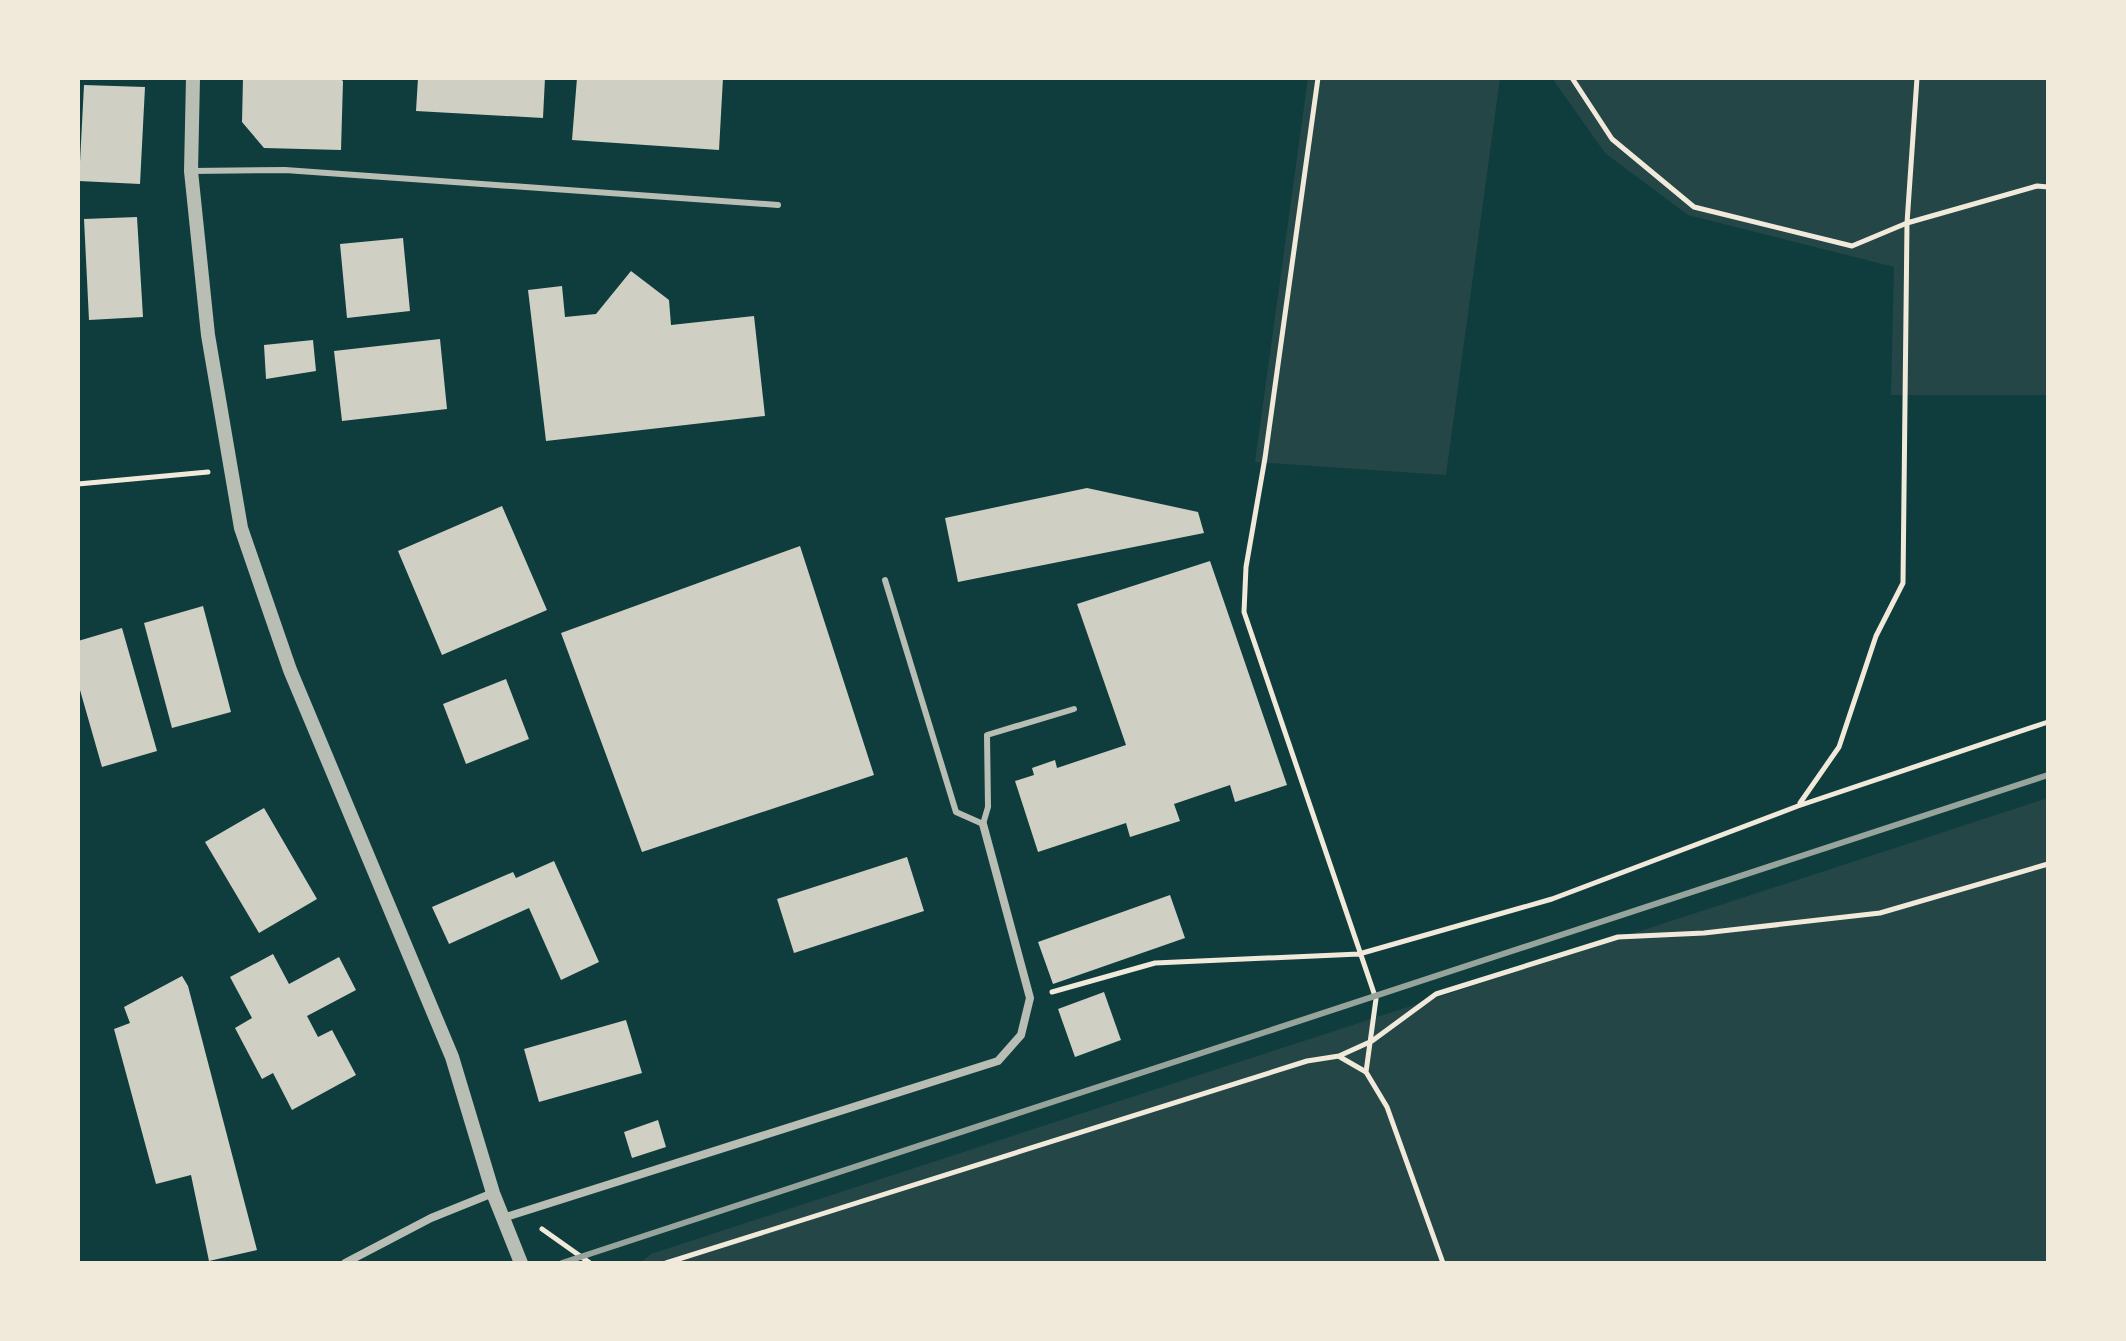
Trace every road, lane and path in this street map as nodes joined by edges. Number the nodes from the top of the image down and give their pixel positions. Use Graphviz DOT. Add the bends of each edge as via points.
graph roads {
  1 [pos="193,78"];
  2 [pos="1318,78"];
  3 [pos="1572,78"];
  4 [pos="1917,78"];
  5 [pos="191,171"];
  6 [pos="2048,187"];
  7 [pos="778,205"];
  8 [pos="1907,223"];
  9 [pos="233,470"];
  10 [pos="78,484"];
  11 [pos="885,580"];
  12 [pos="1074,709"];
  13 [pos="2048,722"];
  14 [pos="1798,806"];
  15 [pos="983,824"];
  16 [pos="2048,864"];
  17 [pos="1359,954"];
  18 [pos="1030,998"];
  19 [pos="1372,1041"];
  20 [pos="1339,1056"];
  21 [pos="1366,1072"];
  22 [pos="493,1193"];
  23 [pos="503,1218"];
  24 [pos="345,1263"];
  25 [pos="521,1263"];
  26 [pos="666,1263"];
  27 [pos="1443,1263"];
  1 -- 5 [label="street"];
  2 -- 17 [label="path" via="1246,567 1244,612"];
  3 -- 8 [label="path" via="1612,139 1694,207 1852,246"];
  4 -- 8 [label="path"];
  5 -- 7 [label="lane" via="285,170"];
  5 -- 9 [label="street" via="208,335"];
  6 -- 8 [label="path"];
  8 -- 14 [label="path" via="1903,583 1876,636 1839,747"];
  9 -- 10 [label="path"];
  9 -- 22 [label="street" via="241,528 290,670 452,1057"];
  11 -- 15 [label="lane" via="956,812"];
  12 -- 15 [label="lane" via="987,735 988,807"];
  13 -- 14 [label="path"];
  14 -- 17 [label="path" via="1552,899"];
  15 -- 18 [label="street"];
  16 -- 19 [label="path" via="1880,913 1618,937 1436,994"];
  17 -- 18 [label="path" via="1155,963"];
  17 -- 19 [label="path" via="1376,999"];
  18 -- 23 [label="street" via="1021,1035 998,1061"];
  19 -- 20 [label="path"];
  19 -- 21 [label="path"];
  20 -- 21 [label="path"];
  20 -- 26 [label="path" via="1307,1061"];
  21 -- 27 [label="path" via="1387,1107"];
  22 -- 23 [label="street"];
  22 -- 24 [label="street"];
  23 -- 25 [label="street"];
}
